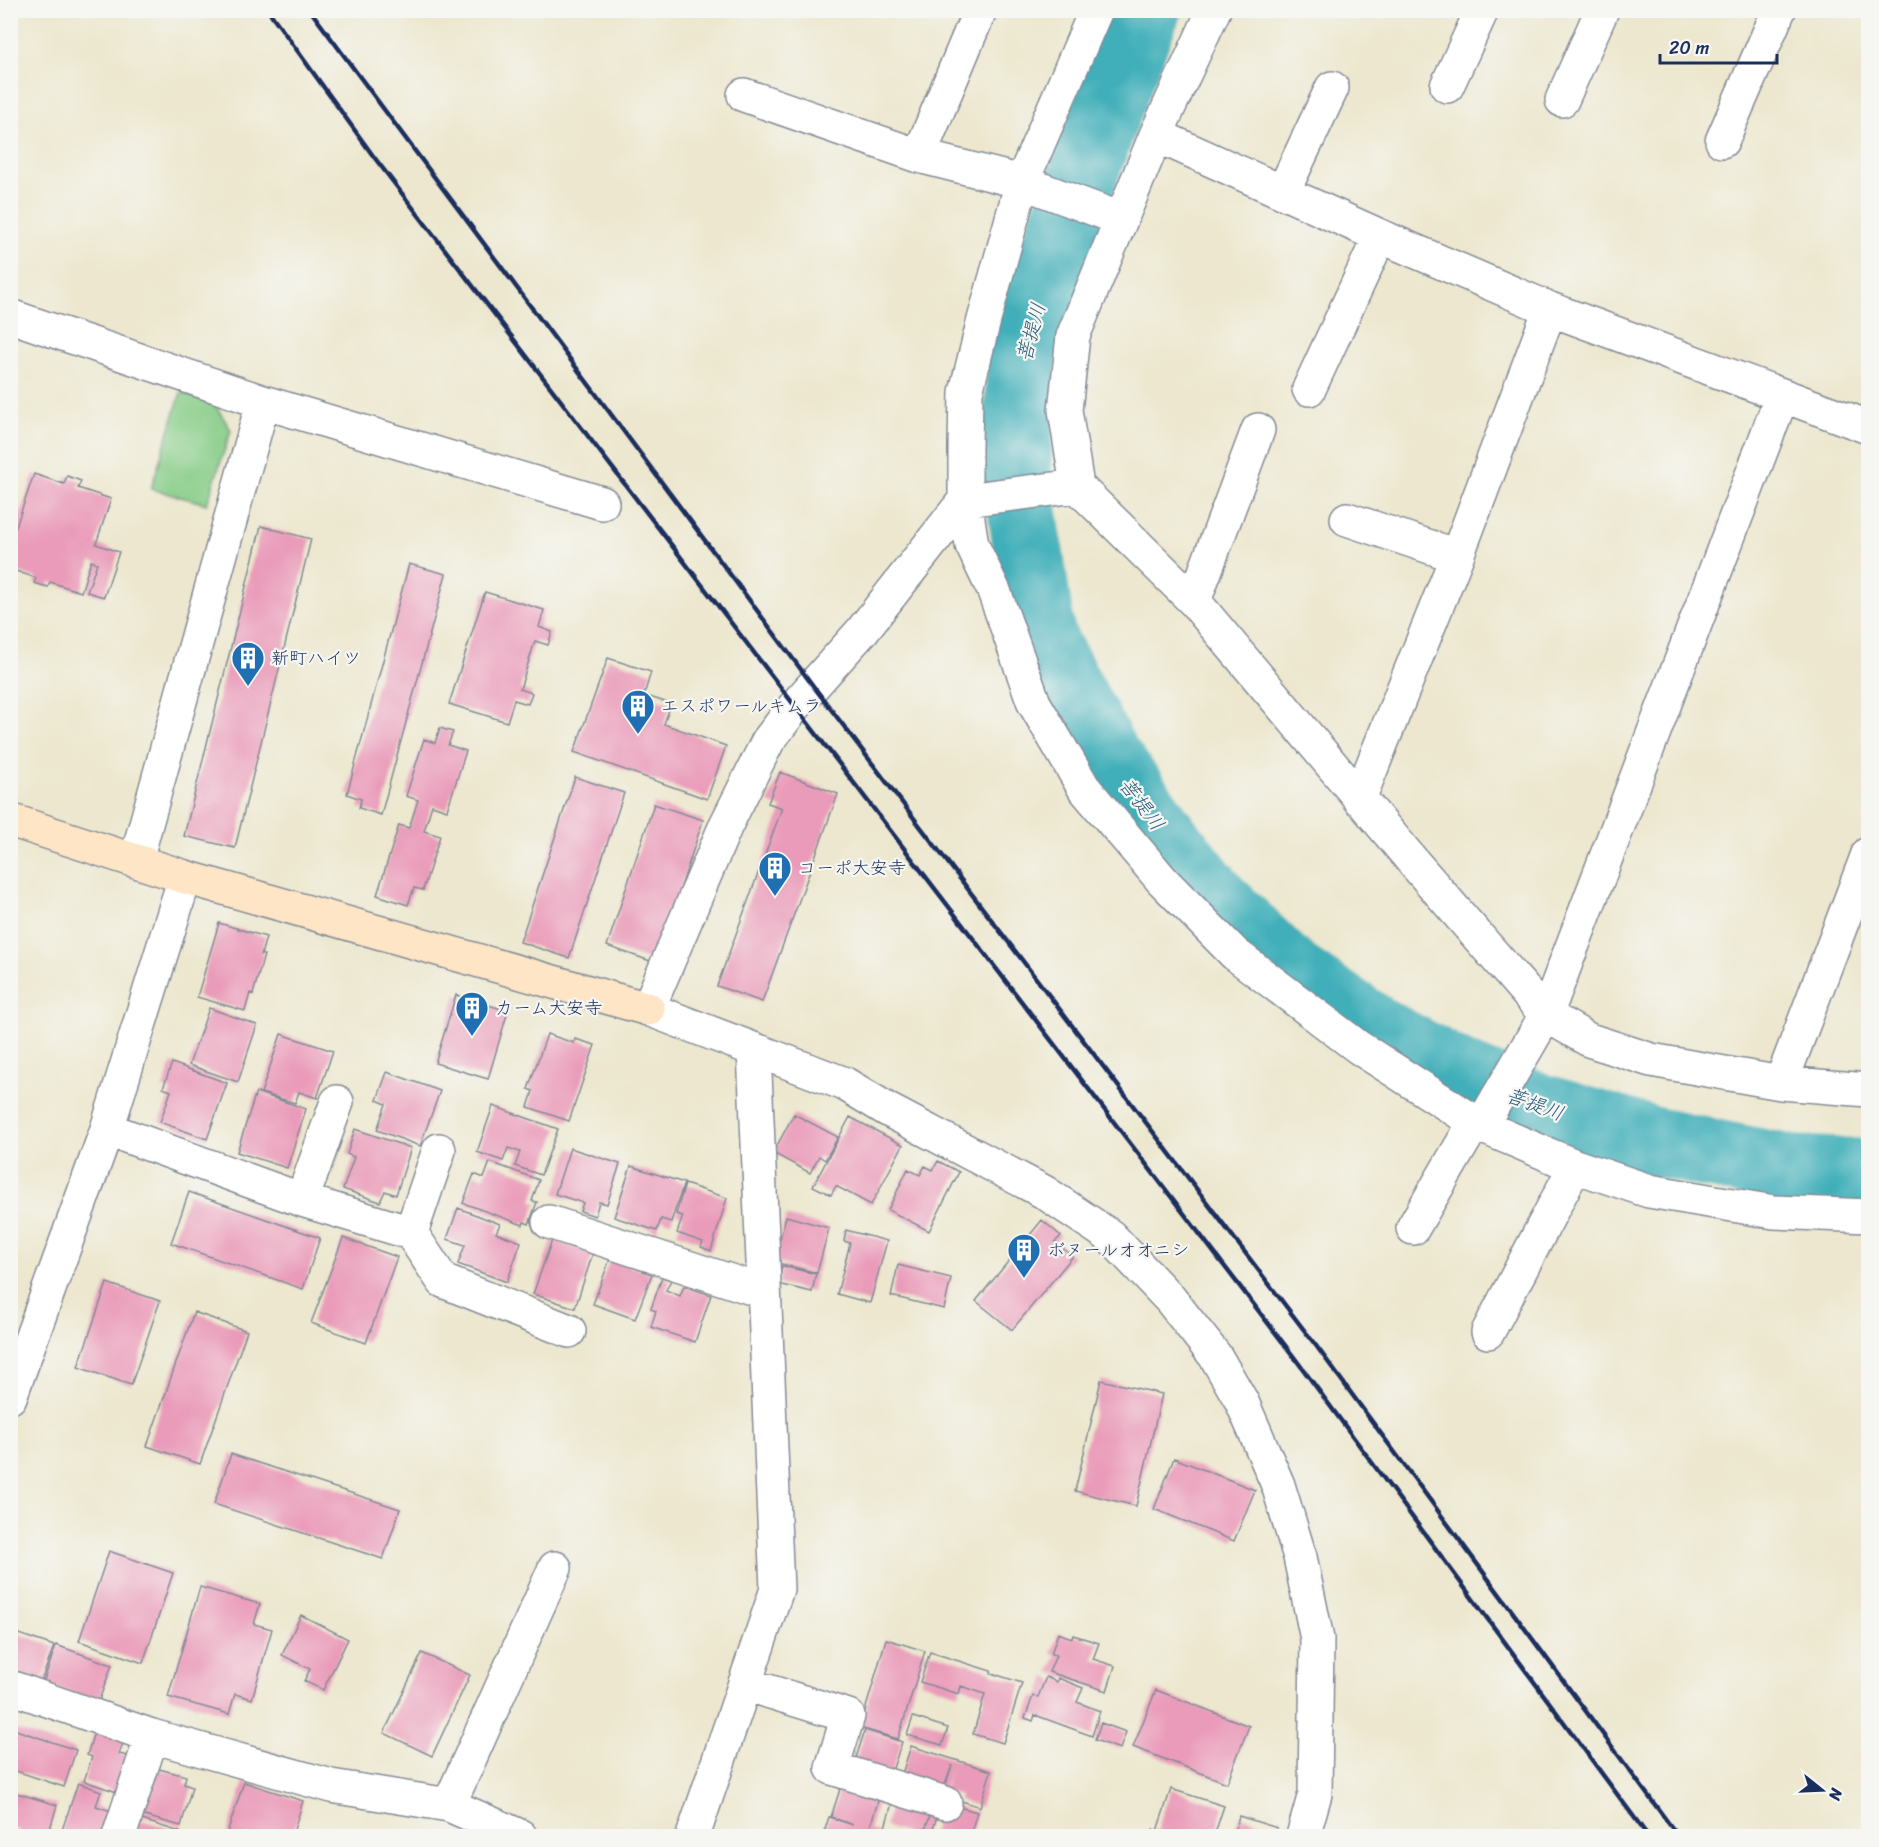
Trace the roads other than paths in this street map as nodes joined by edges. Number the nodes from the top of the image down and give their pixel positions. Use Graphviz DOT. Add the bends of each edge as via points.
graph roads {
  1 [pos="980,10"];
  2 [pos="1096,10"];
  3 [pos="1214,10"];
  4 [pos="1482,10"];
  5 [pos="1602,10"];
  6 [pos="1779,10"];
  7 [pos="1447,86"];
  8 [pos="1332,88"];
  9 [pos="744,95"];
  10 [pos="1562,100"];
  11 [pos="1156,135"];
  12 [pos="1722,141"];
  13 [pos="919,156"];
  14 [pos="1027,184"];
  15 [pos="1283,192"];
  16 [pos="1110,215"];
  17 [pos="1380,236"];
  18 [pos="1550,309"];
  19 [pos="10,316"];
  20 [pos="1309,389"];
  21 [pos="1782,396"];
  22 [pos="263,402"];
  23 [pos="1869,428"];
  24 [pos="1258,430"];
  25 [pos="1067,487"];
  26 [pos="971,499"];
  27 [pos="602,503"];
  28 [pos="1347,519"];
  29 [pos="1456,556"];
  30 [pos="1194,601"];
  31 [pos="1359,799"];
  32 [pos="10,820"];
  33 [pos="1869,854"];
  34 [pos="136,860"];
  35 [pos="185,877"];
  36 [pos="648,1009"];
  37 [pos="1546,1015"];
  38 [pos="754,1050"];
  39 [pos="1781,1083"];
  40 [pos="1869,1090"];
  41 [pos="337,1102"];
  42 [pos="1481,1121"];
  43 [pos="107,1129"];
  44 [pos="439,1150"];
  45 [pos="1575,1166"];
  46 [pos="302,1200"];
  47 [pos="1869,1216"];
  48 [pos="549,1222"];
  49 [pos="1413,1228"];
  50 [pos="411,1233"];
  51 [pos="764,1292"];
  52 [pos="569,1331"];
  53 [pos="1488,1332"];
  54 [pos="10,1397"];
  55 [pos="555,1568"];
  56 [pos="745,1684"];
  57 [pos="10,1687"];
  58 [pos="152,1736"];
  59 [pos="945,1803"];
  60 [pos="449,1805"];
  61 [pos="119,1836"];
  62 [pos="520,1836"];
  63 [pos="693,1836"];
  64 [pos="1303,1836"];
  1 -- 13 [label="street"];
  2 -- 14 [label="street"];
  3 -- 11 [label="street"];
  4 -- 7 [label="street"];
  5 -- 10 [label="street"];
  6 -- 12 [label="street"];
  8 -- 15 [label="street"];
  9 -- 13 [label="street"];
  11 -- 15 [label="street"];
  11 -- 16 [label="street"];
  13 -- 14 [label="street"];
  14 -- 16 [label="street"];
  14 -- 26 [label="street" via="966,392"];
  15 -- 17 [label="street"];
  16 -- 25 [label="street" via="1073,336 1065,410"];
  17 -- 18 [label="street"];
  17 -- 20 [label="street"];
  18 -- 21 [label="street"];
  18 -- 29 [label="street"];
  19 -- 22 [label="street"];
  21 -- 23 [label="street"];
  21 -- 37 [label="street"];
  22 -- 27 [label="street"];
  22 -- 34 [label="street"];
  24 -- 30 [label="street"];
  25 -- 26 [label="street"];
  25 -- 30 [label="street"];
  26 -- 36 [label="street" via="768,741 726,825"];
  26 -- 42 [label="street" via="972,545 994,591 1034,703 1084,788 1162,880 1235,954 1358,1047"];
  28 -- 29 [label="street"];
  29 -- 31 [label="street"];
  30 -- 31 [label="street"];
  31 -- 37 [label="street"];
  32 -- 34 [label="street"];
  33 -- 39 [label="street"];
  34 -- 35 [label="street"];
  35 -- 36 [label="street"];
  35 -- 43 [label="street"];
  36 -- 38 [label="street"];
  37 -- 39 [label="street" via="1589,1040 1651,1059"];
  37 -- 42 [label="street"];
  38 -- 51 [label="street"];
  38 -- 64 [label="street" via="845,1084 936,1137 1044,1192 1110,1236 1170,1299 1216,1357 1242,1402 1278,1485 1300,1557 1317,1639 1315,1794"];
  39 -- 40 [label="street"];
  41 -- 46 [label="street"];
  42 -- 45 [label="street"];
  42 -- 49 [label="street"];
  43 -- 46 [label="street"];
  43 -- 54 [label="street"];
  44 -- 50 [label="street"];
  45 -- 47 [label="street" via="1649,1191 1774,1212"];
  45 -- 53 [label="street"];
  46 -- 50 [label="street"];
  48 -- 51 [label="street"];
  50 -- 52 [label="street" via="443,1281"];
  51 -- 56 [label="street" via="777,1589"];
  55 -- 60 [label="street"];
  56 -- 59 [label="street" via="848,1716 832,1768"];
  56 -- 63 [label="street"];
  57 -- 58 [label="street"];
  58 -- 60 [label="street" via="331,1786"];
  58 -- 61 [label="street"];
  60 -- 62 [label="street"];
}
